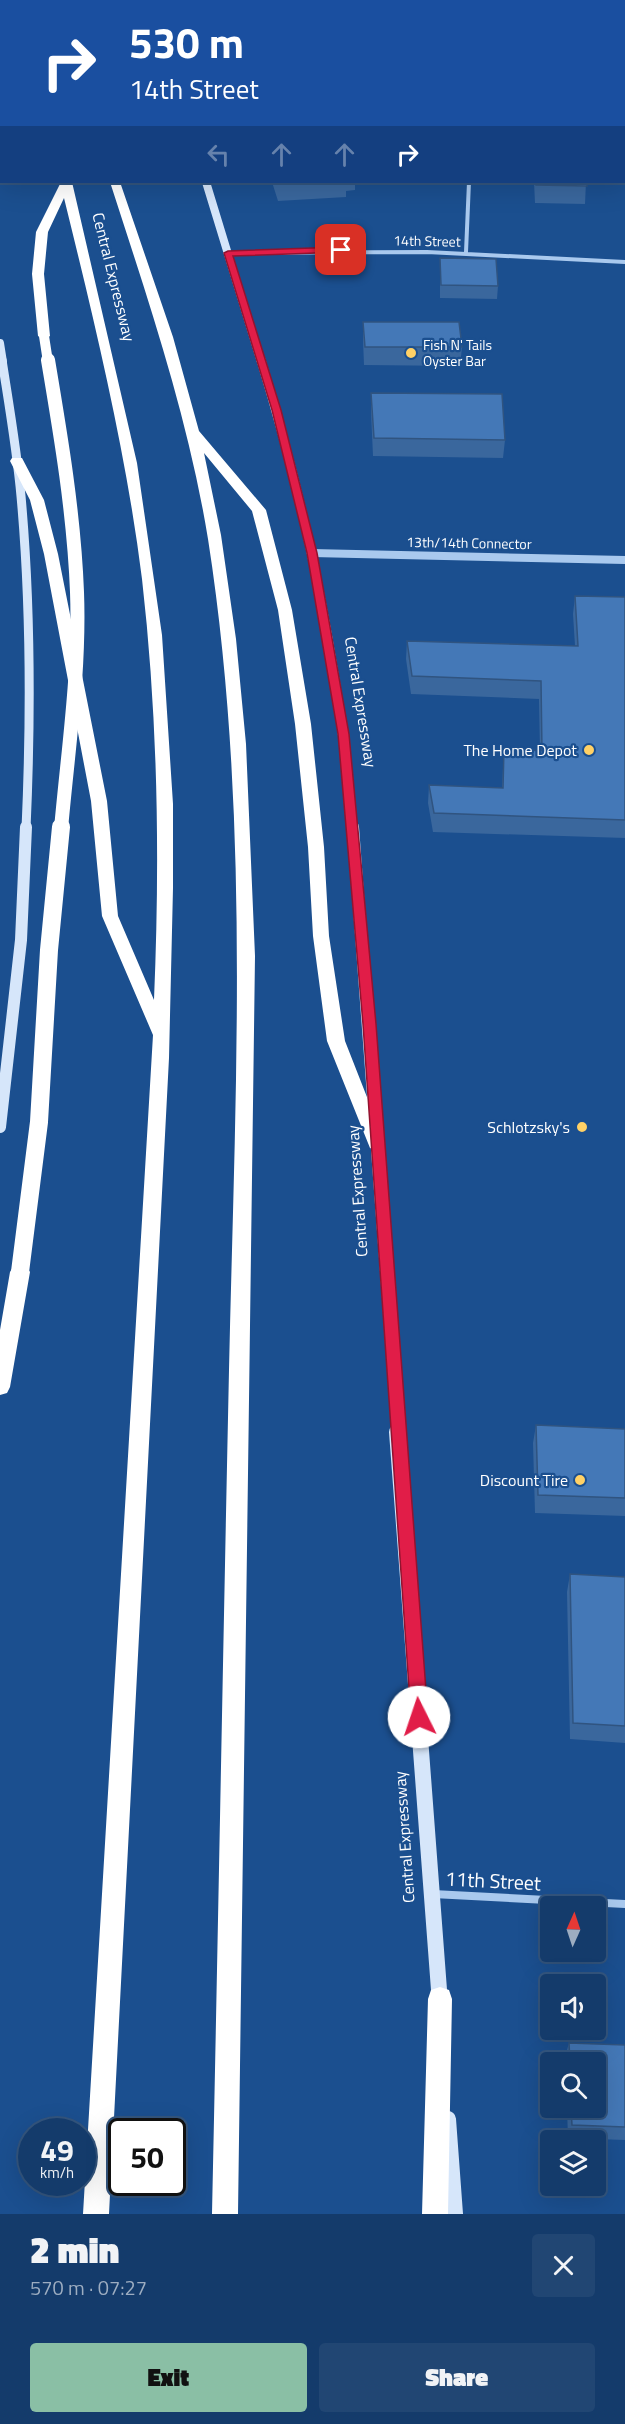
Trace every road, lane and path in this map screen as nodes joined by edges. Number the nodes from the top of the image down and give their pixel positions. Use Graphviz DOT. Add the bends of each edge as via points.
graph roads {
  1 [pos="66,183"];
  2 [pos="67,183"];
  3 [pos="115,183"];
  4 [pos="206,183"];
  5 [pos="469,183"];
  6 [pos="466,252"];
  7 [pos="228,253"];
  8 [pos="625,262"];
  9 [pos="0,343"];
  10 [pos="193,432"];
  11 [pos="17,461"];
  12 [pos="312,553"];
  13 [pos="625,560"];
  14 [pos="162,1038"];
  15 [pos="0,1126"];
  16 [pos="376,1143"];
  17 [pos="0,1387"];
  18 [pos="432,1894"];
  19 [pos="625,1904"];
  20 [pos="440,1999"];
  21 [pos="96,2214"];
  22 [pos="225,2214"];
  23 [pos="435,2214"];
  24 [pos="455,2214"];
  1 -- 17 [label="highway, bridge" via="42,232 38,274 44,336 67,472 77,592 75,679 39,1122 20,1272"];
  2 -- 14 [label="highway, Central Expressway" via="120,401 150,587 160,695 165,819"];
  3 -- 10 [label="highway, Central Expressway"];
  4 -- 7 [label="main road, Central Expressway"];
  5 -- 6 [label="street"];
  6 -- 7 [label="street, 14th Street"];
  6 -- 8 [label="street, 14th Street"];
  7 -- 12 [label="main road, Central Expressway" via="276,410"];
  9 -- 11 [label="main road"];
  10 -- 16 [label="highway" via="259,510 265,532 285,610 303,724 321,936 336,1041"];
  10 -- 22 [label="highway, Central Expressway" via="217,560 236,710 246,906 246,1125"];
  11 -- 14 [label="highway" via="37,500 51,554 99,801 110,916"];
  11 -- 15 [label="main road" via="30,624 30,749 21,940"];
  12 -- 13 [label="street, 13th/14th Connector"];
  12 -- 16 [label="main road, Central Expressway" via="343,734 370,1024"];
  14 -- 21 [label="highway, Central Expressway"];
  16 -- 18 [label="main road, Central Expressway"];
  18 -- 19 [label="street, 11th Street"];
  18 -- 20 [label="main road, Central Expressway"];
  20 -- 23 [label="highway"];
  20 -- 24 [label="main road, Central Expressway"];
}
